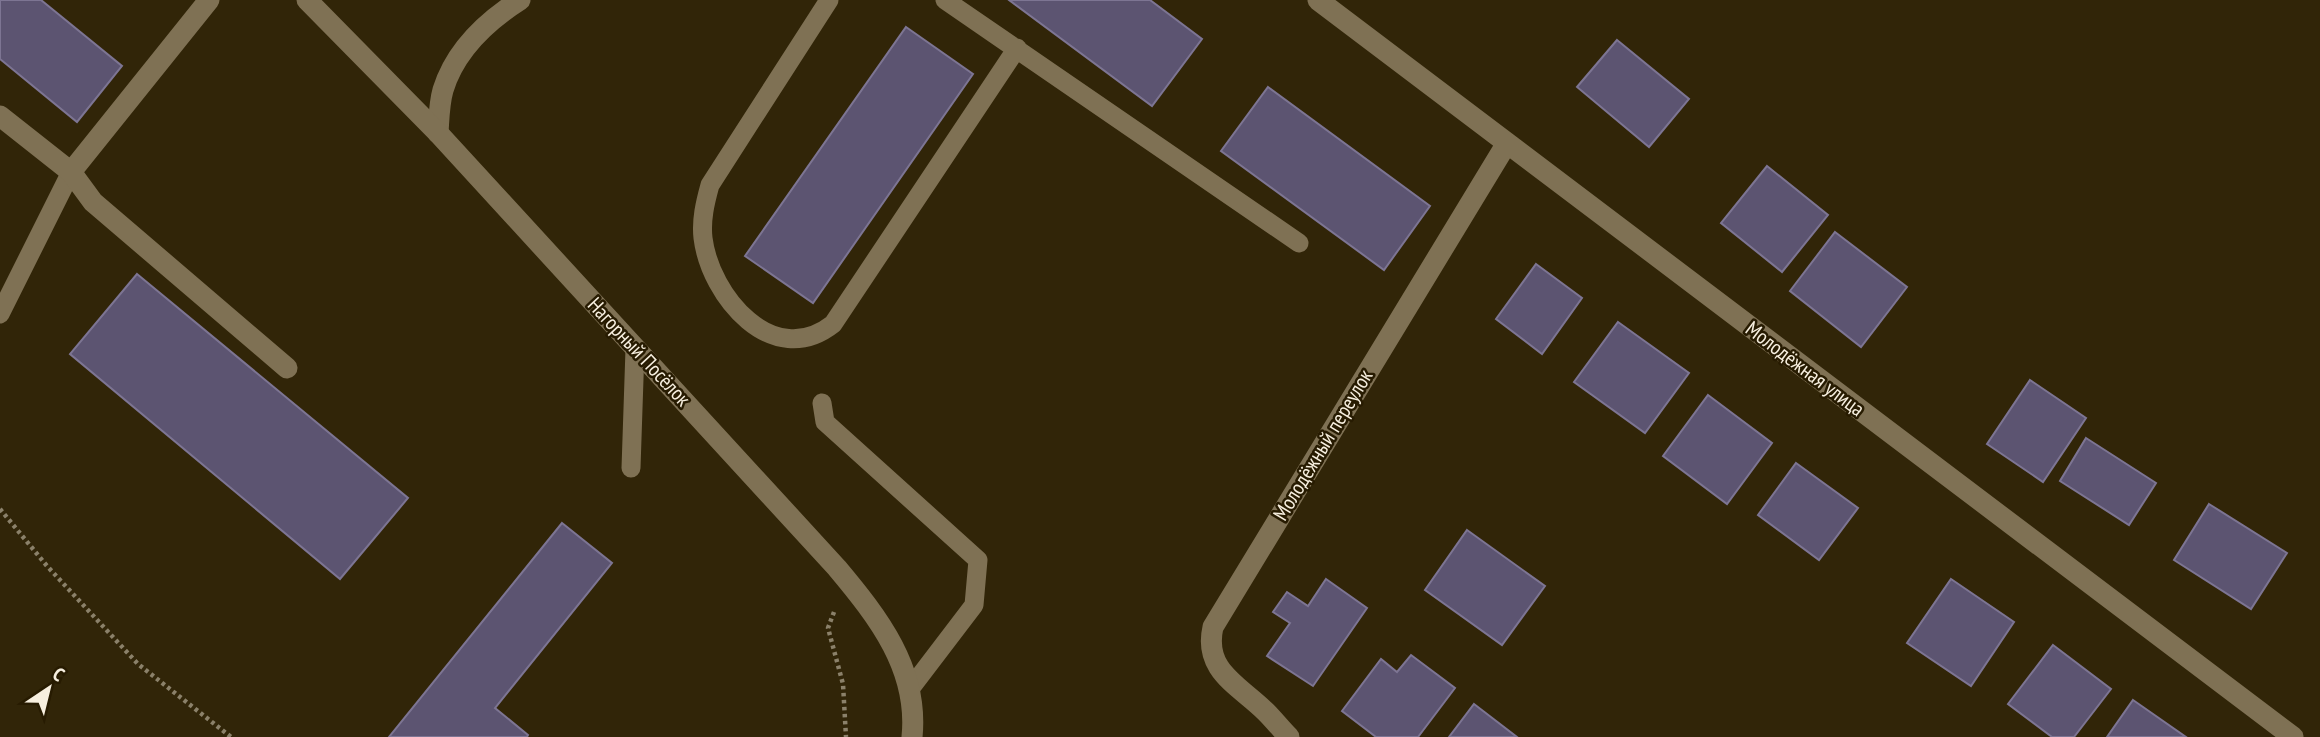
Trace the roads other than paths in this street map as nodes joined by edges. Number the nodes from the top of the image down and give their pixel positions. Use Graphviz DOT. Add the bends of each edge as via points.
graph roads {
  1 [pos="209,0"];
  2 [pos="307,0"];
  3 [pos="520,0"];
  4 [pos="828,0"];
  5 [pos="945,0"];
  6 [pos="1318,0"];
  7 [pos="1017,48"];
  8 [pos="0,116"];
  9 [pos="438,133"];
  10 [pos="1507,143"];
  11 [pos="71,172"];
  12 [pos="1299,243"];
  13 [pos="0,314"];
  14 [pos="635,349"];
  15 [pos="287,368"];
  16 [pos="822,403"];
  17 [pos="631,468"];
  18 [pos="910,689"];
  19 [pos="912,737"];
  20 [pos="1289,737"];
  21 [pos="2293,737"];
  1 -- 11 [label="street"];
  2 -- 9 [label="street, Нагорный Посёлок"];
  3 -- 9 [label="street" via="485,26 455,65 443,89"];
  4 -- 7 [label="lane" via="710,185 705,206 704,240 718,282 747,320 781,337 817,335 833,324"];
  5 -- 7 [label="lane"];
  6 -- 10 [label="street, Молодёжная улица"];
  7 -- 12 [label="lane"];
  8 -- 11 [label="street"];
  9 -- 14 [label="street, Нагорный Посёлок"];
  10 -- 20 [label="street, Молодёжный переулок" via="1213,627 1213,659"];
  10 -- 21 [label="street, Молодёжная улица"];
  11 -- 13 [label="lane"];
  11 -- 15 [label="street" via="93,202"];
  14 -- 17 [label="lane"];
  14 -- 18 [label="street, Нагорный Посёлок" via="873,611 890,638"];
  16 -- 18 [label="lane" via="825,422 978,560 974,605"];
  18 -- 19 [label="street, Нагорный Посёлок"];
}
